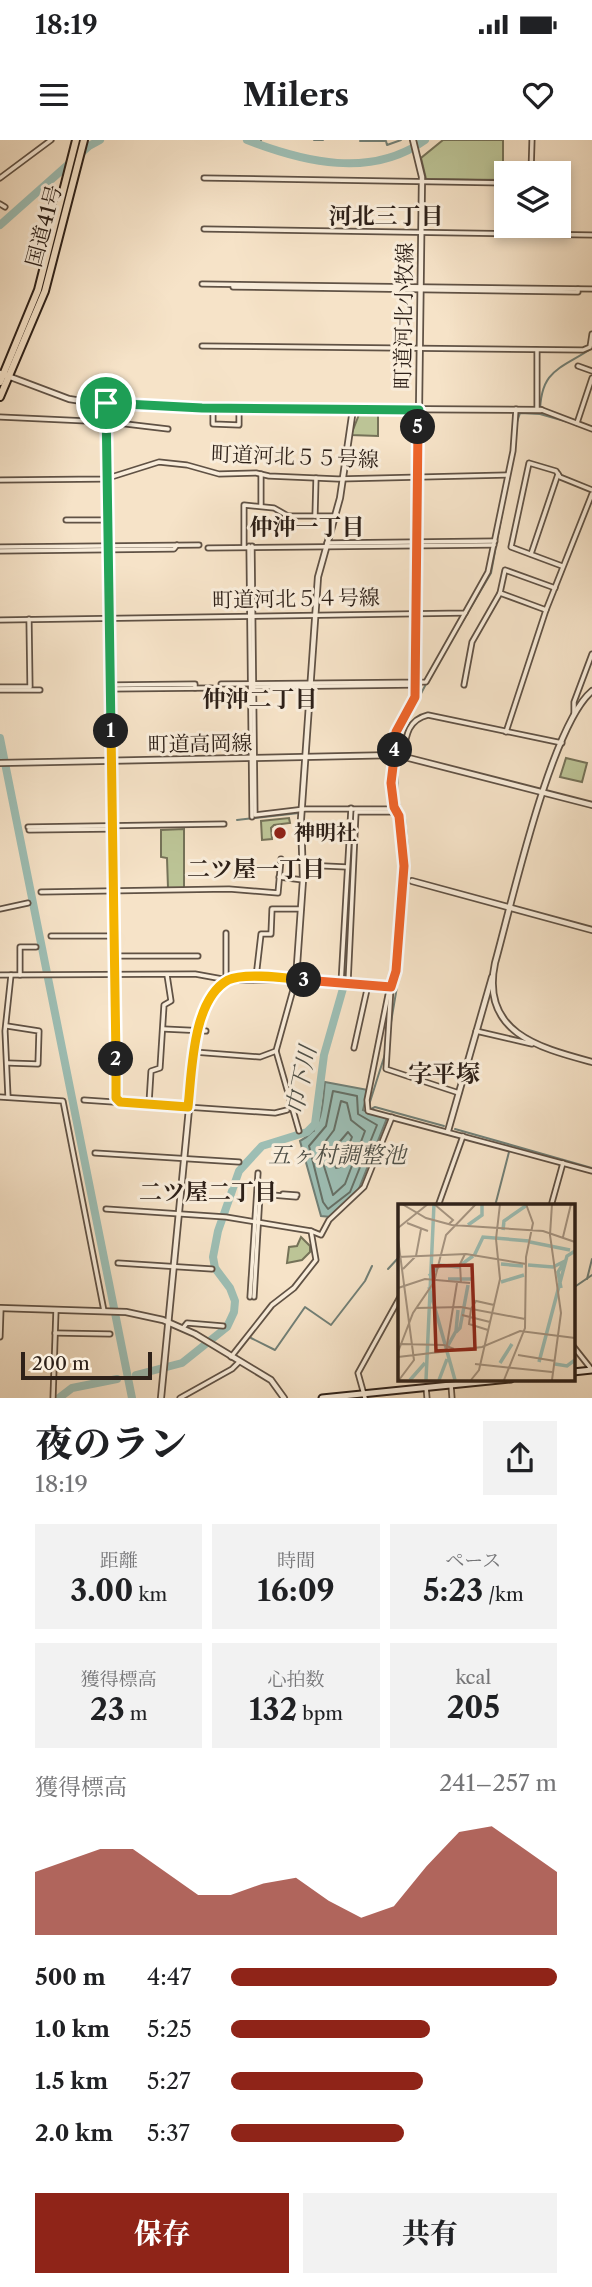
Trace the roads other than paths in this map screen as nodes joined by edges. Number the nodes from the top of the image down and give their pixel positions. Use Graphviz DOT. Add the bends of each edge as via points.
graph roads {
  1 [pos="51,140"];
  2 [pos="76,140"];
  3 [pos="83,140"];
  4 [pos="413,140"];
  5 [pos="532,140"];
  6 [pos="531,161"];
  7 [pos="0,178"];
  8 [pos="204,178"];
  9 [pos="422,182"];
  10 [pos="494,183"];
  11 [pos="70,185"];
  12 [pos="204,229"];
  13 [pos="421,232"];
  14 [pos="494,233"];
  15 [pos="571,235"];
  16 [pos="592,235"];
  17 [pos="202,284"];
  18 [pos="421,289"];
  19 [pos="592,289"];
  20 [pos="592,334"];
  21 [pos="202,346"];
  22 [pos="419,348"];
  23 [pos="537,350"];
  24 [pos="578,366"];
  25 [pos="592,371"];
  26 [pos="5,375"];
  27 [pos="592,378"];
  28 [pos="0,382"];
  29 [pos="0,397"];
  30 [pos="106,403"];
  31 [pos="213,408"];
  32 [pos="239,408"];
  33 [pos="353,410"];
  34 [pos="419,410"];
  35 [pos="516,410"];
  36 [pos="539,410"];
  37 [pos="0,417"];
  38 [pos="107,422"];
  39 [pos="577,422"];
  40 [pos="168,429"];
  41 [pos="592,429"];
  42 [pos="261,474"];
  43 [pos="558,474"];
  44 [pos="508,475"];
  45 [pos="418,477"];
  46 [pos="108,478"];
  47 [pos="316,478"];
  48 [pos="343,479"];
  49 [pos="0,480"];
  50 [pos="592,492"];
  51 [pos="261,505"];
  52 [pos="315,516"];
  53 [pos="335,516"];
  54 [pos="66,520"];
  55 [pos="108,520"];
  56 [pos="417,543"];
  57 [pos="494,543"];
  58 [pos="327,544"];
  59 [pos="199,545"];
  60 [pos="248,546"];
  61 [pos="109,548"];
  62 [pos="208,548"];
  63 [pos="0,549"];
  64 [pos="531,554"];
  65 [pos="563,566"];
  66 [pos="555,588"];
  67 [pos="500,593"];
  68 [pos="546,610"];
  69 [pos="465,613"];
  70 [pos="416,614"];
  71 [pos="314,615"];
  72 [pos="251,616"];
  73 [pos="110,618"];
  74 [pos="29,619"];
  75 [pos="0,620"];
  76 [pos="592,654"];
  77 [pos="590,663"];
  78 [pos="416,683"];
  79 [pos="221,684"];
  80 [pos="310,684"];
  81 [pos="253,685"];
  82 [pos="464,685"];
  83 [pos="110,687"];
  84 [pos="212,688"];
  85 [pos="0,689"];
  86 [pos="40,690"];
  87 [pos="592,691"];
  88 [pos="574,713"];
  89 [pos="506,732"];
  90 [pos="562,743"];
  91 [pos="399,755"];
  92 [pos="305,757"];
  93 [pos="253,758"];
  94 [pos="111,761"];
  95 [pos="1,763"];
  96 [pos="543,792"];
  97 [pos="592,805"];
  98 [pos="302,810"];
  99 [pos="351,810"];
  100 [pos="395,810"];
  101 [pos="252,817"];
  102 [pos="224,824"];
  103 [pos="112,827"];
  104 [pos="28,829"];
  105 [pos="281,859"];
  106 [pos="303,865"];
  107 [pos="348,867"];
  108 [pos="279,877"];
  109 [pos="303,880"];
  110 [pos="412,881"];
  111 [pos="114,890"];
  112 [pos="41,892"];
  113 [pos="28,903"];
  114 [pos="510,908"];
  115 [pos="0,909"];
  116 [pos="301,909"];
  117 [pos="592,930"];
  118 [pos="226,933"];
  119 [pos="51,936"];
  120 [pos="114,936"];
  121 [pos="36,947"];
  122 [pos="114,956"];
  123 [pos="198,956"];
  124 [pos="493,973"];
  125 [pos="114,974"];
  126 [pos="0,975"];
  127 [pos="11,975"];
  128 [pos="20,975"];
  129 [pos="167,975"];
  130 [pos="256,977"];
  131 [pos="227,979"];
  132 [pos="296,979"];
  133 [pos="344,983"];
  134 [pos="368,985"];
  135 [pos="391,987"];
  136 [pos="164,1029"];
  137 [pos="4,1030"];
  138 [pos="196,1031"];
  139 [pos="206,1031"];
  140 [pos="476,1031"];
  141 [pos="532,1044"];
  142 [pos="354,1048"];
  143 [pos="194,1052"];
  144 [pos="274,1052"];
  145 [pos="592,1062"];
  146 [pos="8,1063"];
  147 [pos="459,1093"];
  148 [pos="0,1097"];
  149 [pos="8,1097"];
  150 [pos="84,1100"];
  151 [pos="120,1102"];
  152 [pos="149,1104"];
  153 [pos="188,1107"];
  154 [pos="287,1110"];
  155 [pos="393,1116"];
  156 [pos="299,1131"];
  157 [pos="448,1131"];
  158 [pos="463,1136"];
  159 [pos="95,1153"];
  160 [pos="184,1159"];
  161 [pos="239,1162"];
  162 [pos="563,1163"];
  163 [pos="592,1171"];
  164 [pos="258,1173"];
  165 [pos="257,1192"];
  166 [pos="439,1204"];
  167 [pos="552,1204"];
  168 [pos="106,1209"];
  169 [pos="179,1213"];
  170 [pos="256,1222"];
  171 [pos="311,1231"];
  172 [pos="118,1263"];
  173 [pos="174,1267"];
  174 [pos="212,1269"];
  175 [pos="252,1297"];
  176 [pos="398,1301"];
  177 [pos="0,1308"];
  178 [pos="56,1310"];
  179 [pos="107,1311"];
  180 [pos="169,1322"];
  181 [pos="223,1325"];
  182 [pos="183,1328"];
  183 [pos="55,1333"];
  184 [pos="110,1335"];
  185 [pos="0,1337"];
  186 [pos="574,1347"];
  187 [pos="231,1357"];
  188 [pos="239,1362"];
  189 [pos="592,1370"];
  190 [pos="574,1372"];
  191 [pos="501,1380"];
  192 [pos="451,1385"];
  193 [pos="426,1387"];
  194 [pos="364,1396"];
  195 [pos="53,1398"];
  196 [pos="161,1398"];
  197 [pos="180,1398"];
  198 [pos="284,1398"];
  199 [pos="322,1398"];
  200 [pos="427,1398"];
  201 [pos="452,1398"];
  1 -- 7 [label="street"];
  2 -- 11 [label="highway, 国道41号"];
  3 -- 11 [label="highway, 国道41号"];
  4 -- 9 [label="street, 町道河北小牧線"];
  5 -- 6 [label="street"];
  8 -- 9 [label="street"];
  9 -- 10 [label="street"];
  9 -- 13 [label="street, 町道河北小牧線"];
  11 -- 26 [label="highway, 国道41号" via="38,290"];
  12 -- 13 [label="street"];
  13 -- 14 [label="street"];
  13 -- 18 [label="street, 町道河北小牧線"];
  15 -- 16 [label="street"];
  17 -- 18 [label="street"];
  18 -- 19 [label="street"];
  18 -- 22 [label="street, 町道河北小牧線"];
  20 -- 23 [label="street" via="586,350"];
  21 -- 22 [label="street"];
  22 -- 23 [label="street"];
  22 -- 34 [label="street, 町道河北小牧線"];
  23 -- 36 [label="street"];
  24 -- 25 [label="street"];
  26 -- 28 [label="highway, 国道41号"];
  26 -- 29 [label="highway, 国道41号"];
  26 -- 30 [label="street" via="68,398"];
  27 -- 39 [label="street"];
  30 -- 31 [label="street"];
  30 -- 38 [label="street"];
  31 -- 32 [label="street"];
  31 -- 32 [label="street" via="213,424 239,425"];
  32 -- 33 [label="street"];
  33 -- 34 [label="street"];
  33 -- 48 [label="street"];
  34 -- 35 [label="street"];
  34 -- 45 [label="street"];
  35 -- 36 [label="street"];
  35 -- 44 [label="street"];
  36 -- 39 [label="street"];
  37 -- 38 [label="street"];
  38 -- 40 [label="street"];
  38 -- 46 [label="street"];
  39 -- 41 [label="street"];
  42 -- 46 [label="street, 町道河北５５号線" via="219,474 159,463"];
  42 -- 47 [label="street, 町道河北５５号線"];
  42 -- 51 [label="street"];
  43 -- 50 [label="street"];
  43 -- 64 [label="street"];
  43 -- 64 [label="street" via="529,463 511,547"];
  44 -- 45 [label="street, 町道河北５５号線"];
  44 -- 57 [label="street"];
  45 -- 48 [label="street, 町道河北５５号線"];
  45 -- 56 [label="street"];
  46 -- 49 [label="street, 町道河北５５号線"];
  46 -- 55 [label="street"];
  47 -- 48 [label="street, 町道河北５５号線"];
  47 -- 52 [label="street"];
  48 -- 53 [label="street"];
  50 -- 65 [label="street"];
  51 -- 52 [label="street" via="288,516"];
  51 -- 60 [label="street" via="244,505"];
  52 -- 53 [label="street"];
  53 -- 58 [label="street"];
  54 -- 55 [label="street"];
  55 -- 61 [label="street"];
  56 -- 57 [label="street"];
  56 -- 58 [label="street"];
  56 -- 70 [label="street"];
  57 -- 69 [label="street" via="488,572"];
  58 -- 60 [label="street"];
  58 -- 71 [label="street"];
  59 -- 61 [label="street"];
  60 -- 62 [label="street"];
  60 -- 72 [label="street"];
  61 -- 63 [label="street"];
  61 -- 73 [label="street"];
  64 -- 65 [label="street"];
  65 -- 66 [label="street"];
  66 -- 67 [label="street" via="505,570"];
  66 -- 68 [label="street"];
  67 -- 68 [label="street"];
  67 -- 82 [label="street" via="472,642"];
  68 -- 89 [label="street"];
  69 -- 70 [label="street, 町道河北５４号線"];
  69 -- 78 [label="street" via="426,682"];
  70 -- 71 [label="street, 町道河北５４号線"];
  70 -- 78 [label="street"];
  71 -- 72 [label="street, 町道河北５４号線"];
  71 -- 80 [label="street"];
  72 -- 73 [label="street, 町道河北５４号線"];
  72 -- 81 [label="street"];
  73 -- 74 [label="street, 町道河北５４号線"];
  73 -- 83 [label="street"];
  74 -- 75 [label="street, 町道河北５４号線"];
  74 -- 85 [label="street" via="30,687"];
  76 -- 77 [label="street"];
  77 -- 88 [label="street"];
  78 -- 80 [label="street"];
  78 -- 91 [label="street" via="414,700 396,732"];
  79 -- 81 [label="street"];
  80 -- 81 [label="street"];
  80 -- 92 [label="street"];
  81 -- 93 [label="street"];
  83 -- 84 [label="street" via="195,684 195,688"];
  83 -- 94 [label="street"];
  85 -- 86 [label="street"];
  87 -- 88 [label="street"];
  88 -- 90 [label="street"];
  89 -- 90 [label="street"];
  89 -- 91 [label="street" via="428,715 408,728"];
  90 -- 96 [label="street"];
  91 -- 92 [label="street, 町道高岡線"];
  91 -- 96 [label="street, 町道高岡線"];
  91 -- 100 [label="street" via="391,783"];
  92 -- 93 [label="street, 町道高岡線"];
  92 -- 98 [label="street"];
  93 -- 94 [label="street, 町道高岡線"];
  93 -- 98 [label="street" via="255,816"];
  93 -- 101 [label="street"];
  94 -- 95 [label="street, 町道高岡線"];
  94 -- 103 [label="street"];
  96 -- 97 [label="street, 町道高岡線"];
  96 -- 114 [label="street"];
  98 -- 99 [label="street"];
  98 -- 106 [label="street"];
  99 -- 100 [label="street"];
  99 -- 107 [label="street"];
  100 -- 133 [label="street" via="356,812"];
  100 -- 135 [label="street" via="402,841 403,894"];
  102 -- 103 [label="street"];
  103 -- 104 [label="street"];
  103 -- 111 [label="street"];
  105 -- 108 [label="street"];
  106 -- 107 [label="street"];
  106 -- 109 [label="street"];
  107 -- 133 [label="street"];
  108 -- 109 [label="street"];
  108 -- 111 [label="street" via="278,893"];
  109 -- 116 [label="street"];
  110 -- 114 [label="street"];
  111 -- 112 [label="street"];
  111 -- 120 [label="street"];
  113 -- 115 [label="street"];
  114 -- 117 [label="street"];
  114 -- 124 [label="street"];
  116 -- 130 [label="street" via="272,909 271,934 261,934"];
  116 -- 132 [label="street"];
  118 -- 131 [label="street"];
  119 -- 120 [label="street"];
  120 -- 122 [label="street"];
  121 -- 128 [label="street" via="20,947"];
  122 -- 123 [label="street"];
  122 -- 125 [label="street"];
  124 -- 140 [label="street"];
  124 -- 141 [label="street" via="501,1014"];
  125 -- 128 [label="street"];
  125 -- 129 [label="street"];
  125 -- 151 [label="street" via="116,1098"];
  126 -- 127 [label="street"];
  127 -- 128 [label="street"];
  127 -- 137 [label="street"];
  129 -- 131 [label="street"];
  129 -- 136 [label="street" via="172,999 164,1005"];
  130 -- 131 [label="street"];
  130 -- 132 [label="street"];
  131 -- 138 [label="street"];
  132 -- 133 [label="street"];
  132 -- 144 [label="street" via="280,1047"];
  133 -- 134 [label="street"];
  134 -- 135 [label="street"];
  134 -- 142 [label="street"];
  135 -- 147 [label="street" via="386,1069"];
  135 -- 155 [label="street" via="367,1105 368,1111"];
  136 -- 138 [label="street"];
  136 -- 152 [label="street" via="159,1068 151,1071"];
  137 -- 146 [label="street"];
  137 -- 146 [label="street" via="39,1031 38,1064"];
  138 -- 139 [label="street"];
  138 -- 143 [label="street"];
  140 -- 141 [label="street"];
  140 -- 147 [label="street"];
  141 -- 145 [label="street"];
  143 -- 144 [label="street" via="260,1057"];
  143 -- 153 [label="street"];
  144 -- 156 [label="street"];
  146 -- 149 [label="street"];
  147 -- 157 [label="street"];
  148 -- 149 [label="street"];
  149 -- 179 [label="street" via="63,1101"];
  150 -- 151 [label="street"];
  151 -- 152 [label="street"];
  152 -- 153 [label="street"];
  153 -- 154 [label="street"];
  153 -- 160 [label="street"];
  155 -- 157 [label="street"];
  155 -- 171 [label="street" via="364,1187 329,1220 321,1235"];
  157 -- 158 [label="street"];
  158 -- 162 [label="street"];
  158 -- 166 [label="street"];
  159 -- 160 [label="street"];
  160 -- 161 [label="street"];
  160 -- 169 [label="street"];
  162 -- 163 [label="street"];
  162 -- 167 [label="street"];
  164 -- 165 [label="street"];
  165 -- 170 [label="street"];
  165 -- 170 [label="street" via="297,1196 260,1194"];
  168 -- 169 [label="street"];
  169 -- 170 [label="street"];
  169 -- 173 [label="street"];
  170 -- 171 [label="street"];
  170 -- 175 [label="street"];
  171 -- 187 [label="street" via="316,1260"];
  172 -- 173 [label="street"];
  173 -- 174 [label="street"];
  173 -- 180 [label="street"];
  176 -- 194 [label="street" via="358,1373"];
  177 -- 178 [label="street"];
  177 -- 185 [label="street"];
  178 -- 179 [label="street"];
  178 -- 183 [label="street"];
  179 -- 180 [label="street"];
  180 -- 182 [label="street"];
  180 -- 196 [label="street"];
  181 -- 182 [label="street" via="187,1323"];
  182 -- 187 [label="street"];
  183 -- 184 [label="street"];
  183 -- 195 [label="street"];
  186 -- 189 [label="street"];
  187 -- 188 [label="street"];
  188 -- 197 [label="street"];
  188 -- 198 [label="street" via="271,1380"];
  189 -- 190 [label="main road"];
  191 -- 192 [label="main road"];
  192 -- 193 [label="main road"];
  192 -- 201 [label="street"];
  193 -- 194 [label="main road"];
  193 -- 200 [label="street"];
  194 -- 199 [label="main road"];
}
